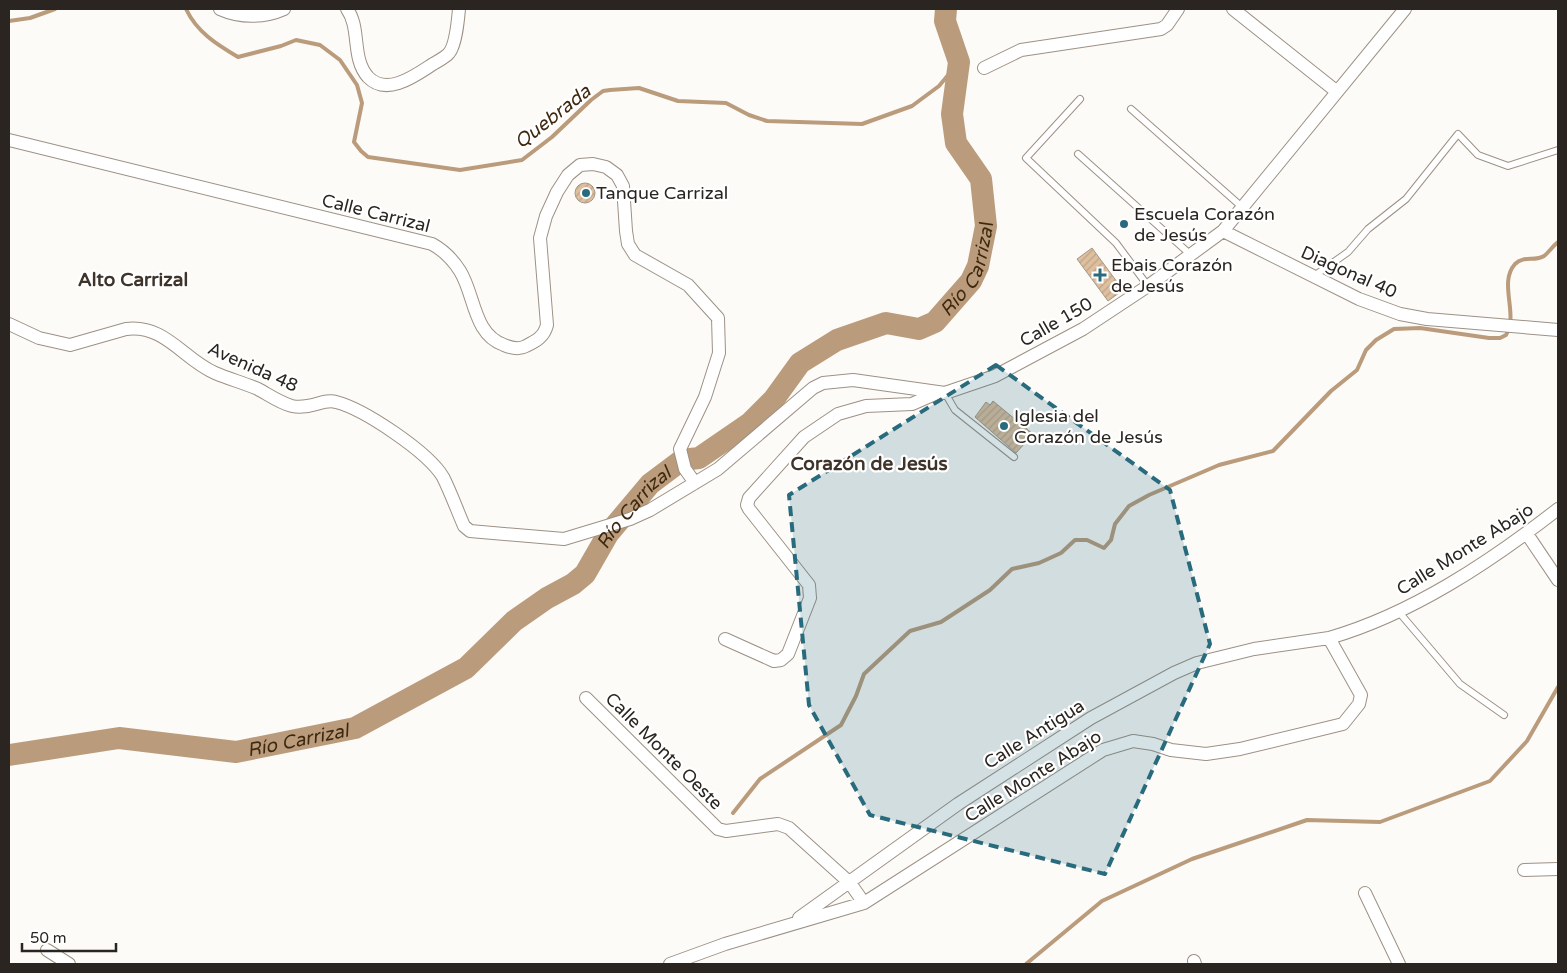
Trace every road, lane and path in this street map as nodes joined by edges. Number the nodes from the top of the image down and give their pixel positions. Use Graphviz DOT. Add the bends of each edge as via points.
graph roads {
  1 [pos="220,9"];
  2 [pos="284,9"];
  3 [pos="347,9"];
  4 [pos="459,9"];
  5 [pos="1178,9"];
  6 [pos="1233,9"];
  7 [pos="1405,9"];
  8 [pos="984,68"];
  9 [pos="1336,91"];
  10 [pos="1080,99"];
  11 [pos="1131,110"];
  12 [pos="9,140"];
  13 [pos="1558,150"];
  14 [pos="1078,154"];
  15 [pos="1242,207"];
  16 [pos="1223,230"];
  17 [pos="1191,255"];
  18 [pos="1313,276"];
  19 [pos="1148,286"];
  20 [pos="9,324"];
  21 [pos="1558,330"];
  22 [pos="941,393"];
  23 [pos="1014,457"];
  24 [pos="695,483"];
  25 [pos="1558,509"];
  26 [pos="1527,534"];
  27 [pos="1558,580"];
  28 [pos="1398,611"];
  29 [pos="1329,638"];
  30 [pos="725,639"];
  31 [pos="586,698"];
  32 [pos="1504,715"];
  33 [pos="1558,869"];
  34 [pos="1524,870"];
  35 [pos="850,883"];
  36 [pos="1365,893"];
  37 [pos="864,903"];
  38 [pos="789,925"];
  39 [pos="47,950"];
  40 [pos="69,964"];
  41 [pos="670,964"];
  42 [pos="1399,964"];
  1 -- 2 [label="street" via="254,17"];
  3 -- 4 [label="street" via="353,17 360,64 368,77 379,84 398,84 450,53 458,28"];
  5 -- 8 [label="street" via="1161,29 1020,50"];
  6 -- 9 [label="street"];
  7 -- 9 [label="street, Calle 150"];
  9 -- 15 [label="street, Calle 150"];
  10 -- 19 [label="lane" via="1026,158 1116,243"];
  11 -- 15 [label="lane"];
  12 -- 24 [label="street, Calle Carrizal" via="432,244 441,249 460,272 480,324 488,336 498,343 522,348 545,333 547,325 540,238 557,192 568,175 580,165 606,168 617,175 623,186 628,244 635,255 688,285 718,318 719,353 704,397 680,449 682,460"];
  13 -- 18 [label="lane" via="1508,166 1478,154 1458,134 1406,199 1368,229 1348,252"];
  14 -- 17 [label="lane"];
  15 -- 16 [label="street, Calle 150"];
  16 -- 17 [label="street, Calle 150"];
  16 -- 18 [label="street, Diagonal 40"];
  17 -- 19 [label="street, Calle 150"];
  18 -- 21 [label="street, Diagonal 40" via="1359,299 1400,314"];
  19 -- 22 [label="street, Calle 150" via="1083,329 996,376"];
  20 -- 24 [label="street, Avenida 48" via="39,338 70,345 126,329 158,332 214,372 286,404 308,407 328,400 337,402 376,421 426,459 442,476 464,526 470,531 564,539 630,519"];
  22 -- 23 [label="lane" via="955,410"];
  22 -- 24 [label="street, Calle 150" via="853,380 822,383 718,469"];
  22 -- 30 [label="street" via="912,404 866,406 838,414 804,437 749,498 749,510 809,585 810,598 788,654 781,660 774,662"];
  25 -- 26 [label="street, Calle Monte Abajo"];
  26 -- 27 [label="street"];
  26 -- 28 [label="street, Calle Monte Abajo" via="1457,579"];
  28 -- 29 [label="street, Calle Monte Abajo"];
  28 -- 32 [label="lane" via="1460,684"];
  29 -- 35 [label="street, Calle Antigua" via="1254,650 1174,673 1091,718 974,793"];
  29 -- 37 [label="street, Calle Monte Abajo" via="1360,695 1359,704 1343,724 1240,750 1206,754 1133,741 1118,744 1103,750"];
  31 -- 35 [label="street, Calle Monte Oeste" via="718,829 726,831 778,824 789,828"];
  33 -- 34 [label="street"];
  35 -- 37 [label="street, Calle Monte Oeste"];
  35 -- 38 [label="street, Calle Antigua"];
  36 -- 42 [label="street"];
  37 -- 38 [label="street, Calle Monte Abajo"];
  38 -- 41 [label="street, Calle Monte Abajo"];
  39 -- 40 [label="street"];
}
